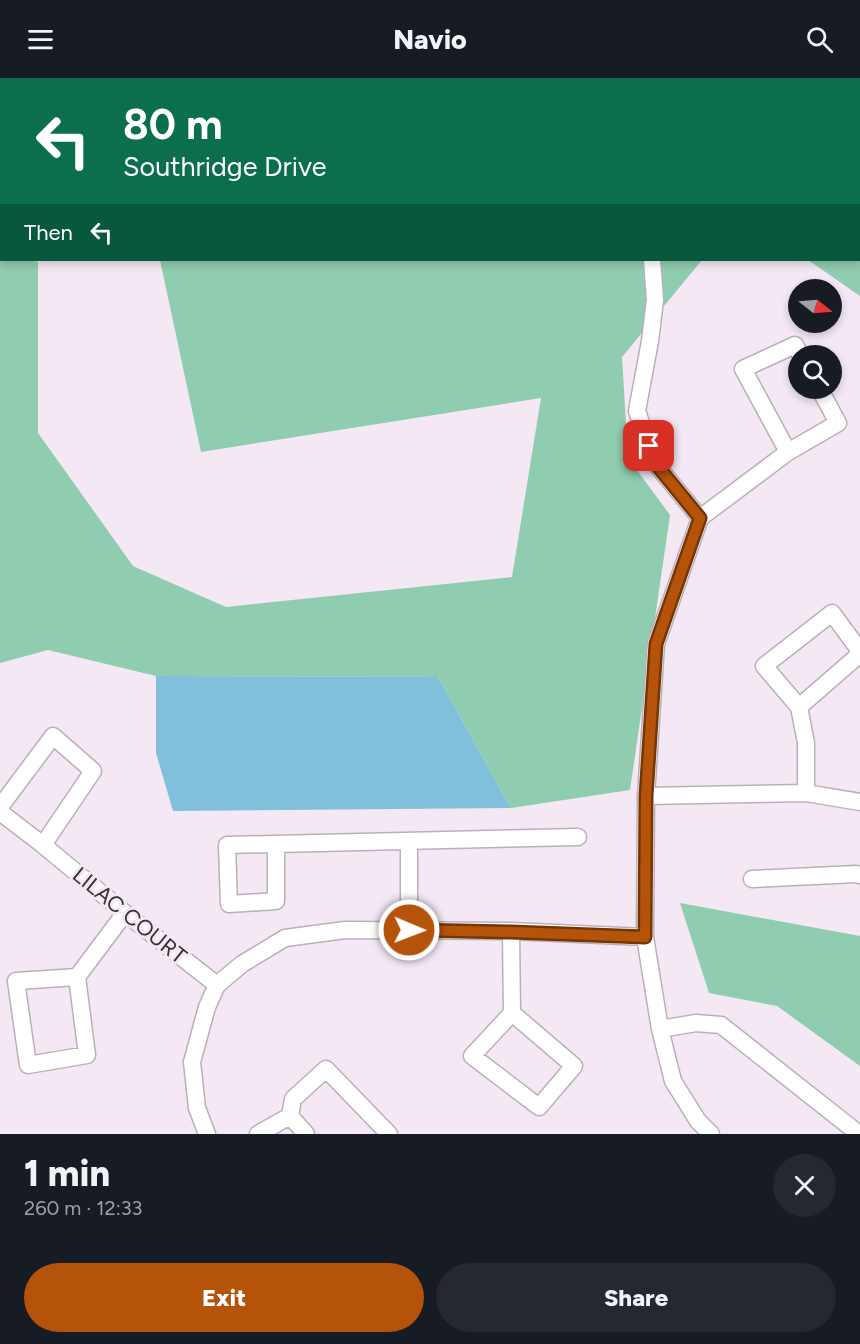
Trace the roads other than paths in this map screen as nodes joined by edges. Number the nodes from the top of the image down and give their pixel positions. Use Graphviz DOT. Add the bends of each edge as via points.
graph roads {
  1 [pos="652,261"];
  2 [pos="788,348"];
  3 [pos="825,399"];
  4 [pos="788,452"];
  5 [pos="700,518"];
  6 [pos="860,653"];
  7 [pos="799,706"];
  8 [pos="806,794"];
  9 [pos="646,796"];
  10 [pos="860,802"];
  11 [pos="0,807"];
  12 [pos="0,812"];
  13 [pos="578,837"];
  14 [pos="410,841"];
  15 [pos="276,844"];
  16 [pos="43,845"];
  17 [pos="860,857"];
  18 [pos="858,874"];
  19 [pos="752,879"];
  20 [pos="125,913"];
  21 [pos="409,930"];
  22 [pos="511,932"];
  23 [pos="645,937"];
  24 [pos="77,977"];
  25 [pos="217,985"];
  26 [pos="512,1013"];
  27 [pos="660,1029"];
  28 [pos="290,1116"];
  29 [pos="207,1134"];
  30 [pos="258,1134"];
  31 [pos="306,1134"];
  32 [pos="389,1134"];
  33 [pos="711,1134"];
  34 [pos="859,1134"];
  1 -- 5 [label="street" via="655,300 636,411 655,463"];
  2 -- 4 [label="street" via="743,369"];
  3 -- 4 [label="street" via="838,423"];
  4 -- 5 [label="street"];
  5 -- 9 [label="street" via="656,644"];
  6 -- 7 [label="street"];
  6 -- 7 [label="street" via="832,613 764,666"];
  7 -- 8 [label="street" via="806,743"];
  8 -- 9 [label="street"];
  8 -- 10 [label="street"];
  9 -- 23 [label="street"];
  11 -- 16 [label="street" via="53,736 93,771"];
  12 -- 16 [label="street, LILAC COURT"];
  13 -- 14 [label="street"];
  14 -- 15 [label="street"];
  14 -- 21 [label="street"];
  15 -- 15 [label="street" via="227,845 229,904 276,901"];
  16 -- 20 [label="street, LILAC COURT"];
  17 -- 18 [label="street"];
  18 -- 19 [label="street"];
  20 -- 24 [label="street"];
  20 -- 25 [label="street, LILAC COURT"];
  21 -- 22 [label="street"];
  21 -- 25 [label="street" via="345,930 285,938 242,964"];
  22 -- 23 [label="street"];
  22 -- 26 [label="street"];
  23 -- 27 [label="street"];
  24 -- 24 [label="street" via="16,981 28,1065 87,1055"];
  25 -- 29 [label="street" via="192,1062 197,1108"];
  26 -- 26 [label="street" via="574,1066 539,1107 472,1056"];
  27 -- 33 [label="street" via="674,1081 698,1121"];
  27 -- 34 [label="street" via="696,1023 721,1025"];
  28 -- 30 [label="street"];
  28 -- 31 [label="street"];
  28 -- 32 [label="street" via="293,1100 326,1069"];
}
